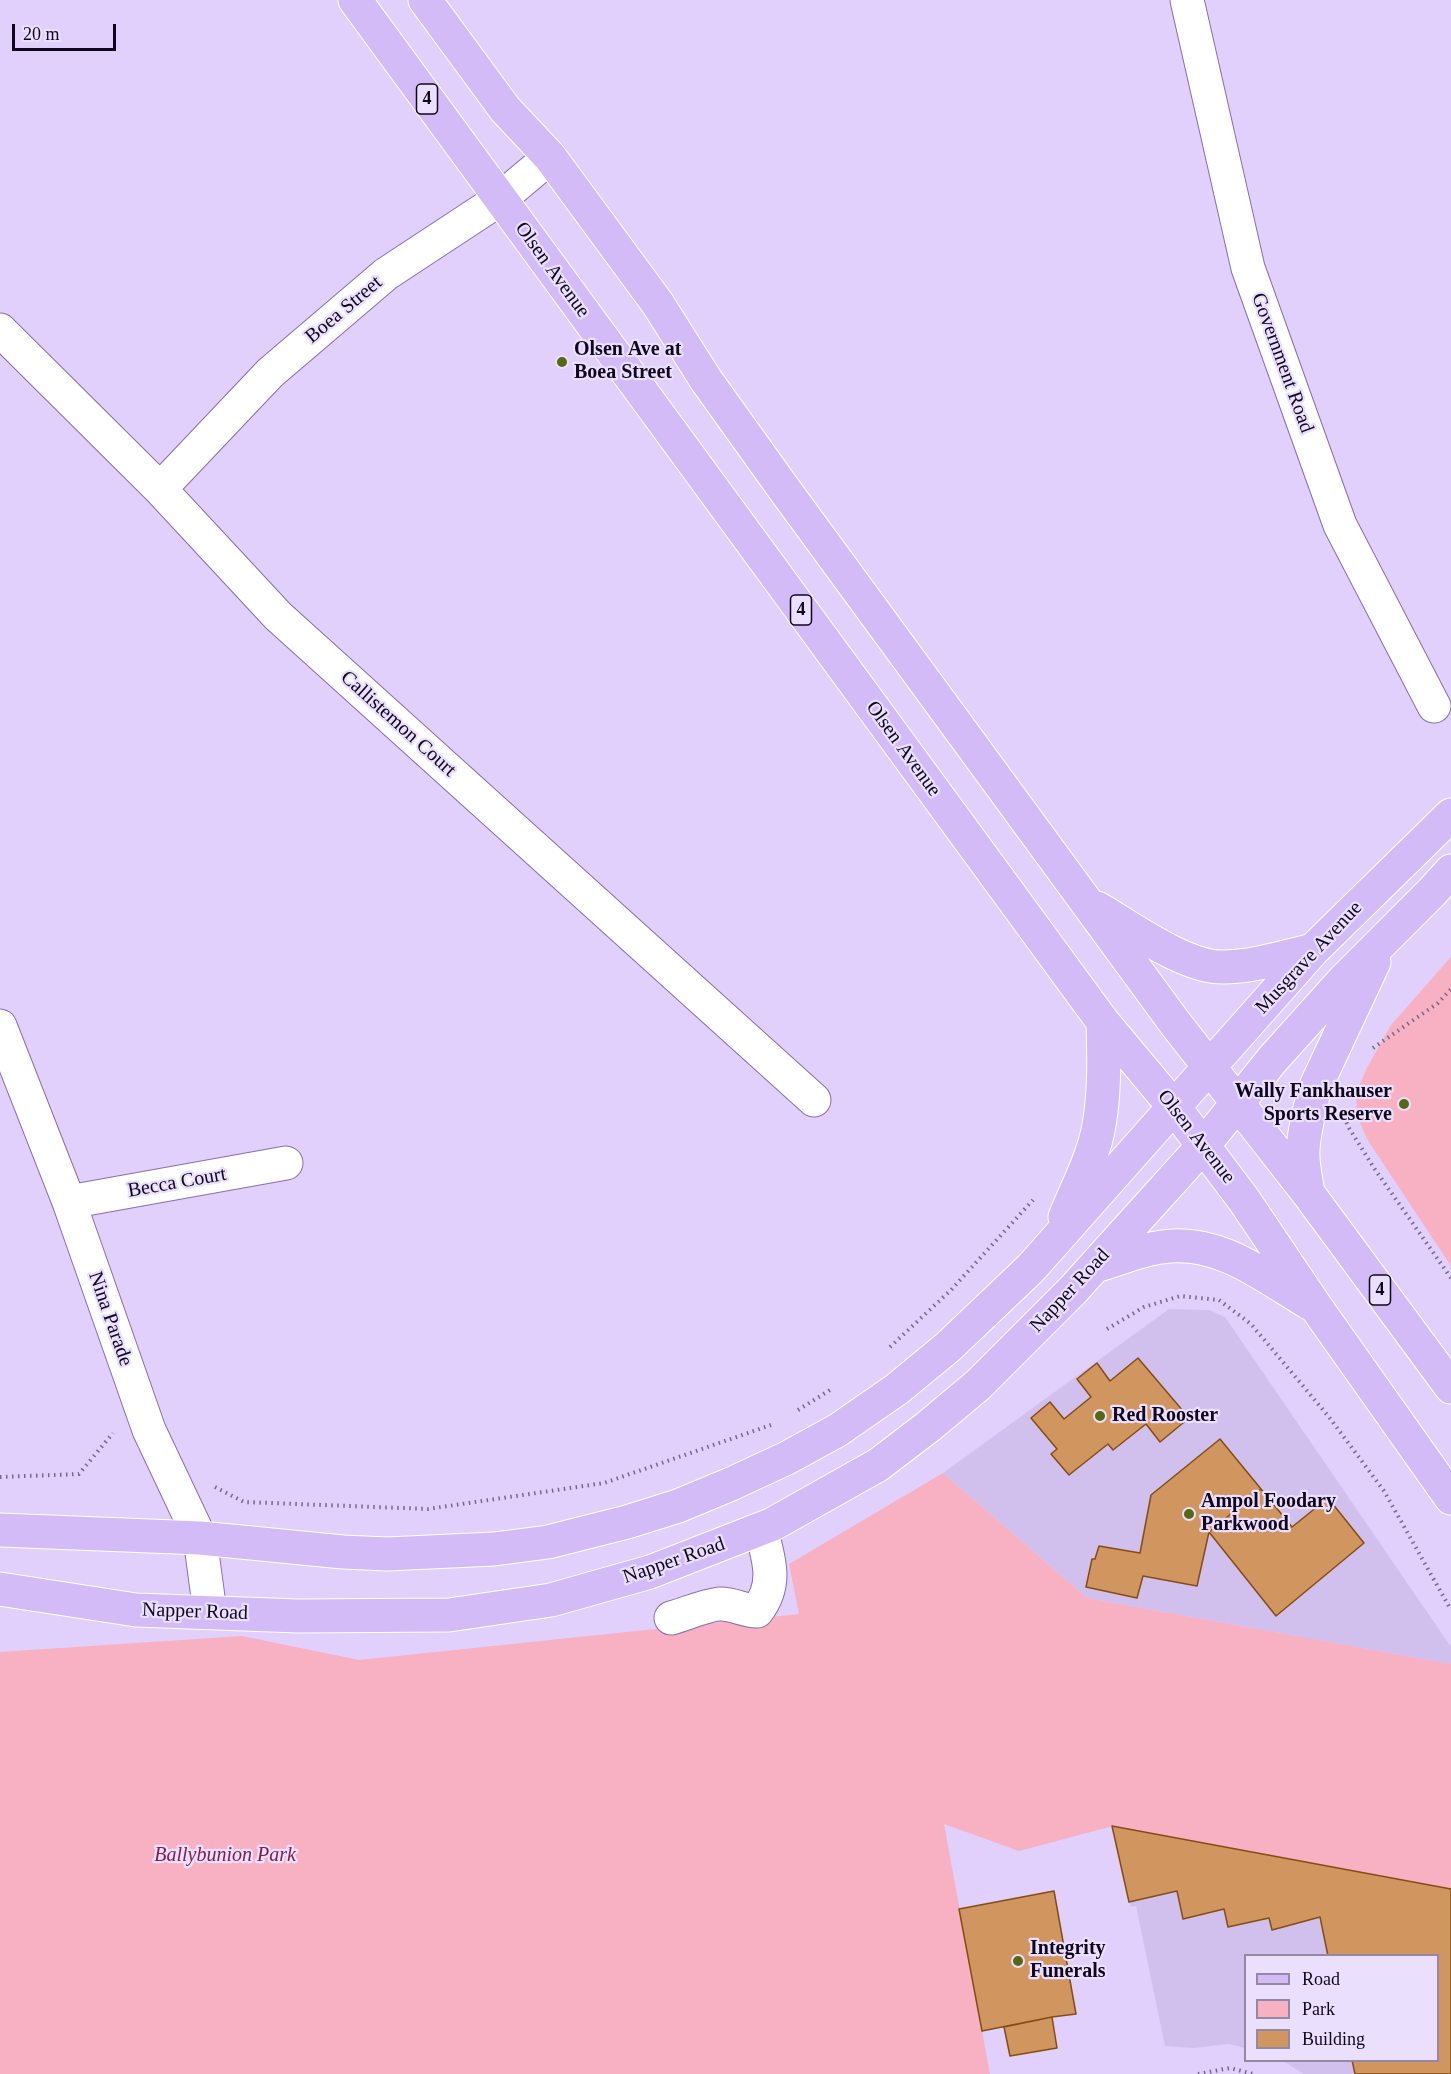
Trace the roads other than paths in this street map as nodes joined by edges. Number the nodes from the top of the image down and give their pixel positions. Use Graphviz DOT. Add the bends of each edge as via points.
graph roads {
  1 [pos="355,0"];
  2 [pos="424,0"];
  3 [pos="1187,0"];
  4 [pos="550,157"];
  5 [pos="500,199"];
  6 [pos="0,330"];
  7 [pos="160,489"];
  8 [pos="1434,706"];
  9 [pos="1451,815"];
  10 [pos="1451,871"];
  11 [pos="1085,901"];
  12 [pos="1385,939"];
  13 [pos="1313,950"];
  14 [pos="1103,1022"];
  15 [pos="0,1026"];
  16 [pos="1210,1066"];
  17 [pos="814,1100"];
  18 [pos="1238,1103"];
  19 [pos="1174,1107"];
  20 [pos="1203,1146"];
  21 [pos="286,1163"];
  22 [pos="1308,1193"];
  23 [pos="69,1202"];
  24 [pos="1054,1243"];
  25 [pos="1095,1266"];
  26 [pos="1316,1307"];
  27 [pos="1451,1387"];
  28 [pos="1451,1498"];
  29 [pos="761,1529"];
  30 [pos="0,1530"];
  31 [pos="200,1538"];
  32 [pos="0,1589"];
  33 [pos="210,1612"];
  34 [pos="671,1618"];
  1 -- 5 [label="main road, Olsen Avenue / 4"];
  2 -- 4 [label="main road, 4" via="505,109"];
  3 -- 8 [label="street, Government Road" via="1252,279 1340,525"];
  4 -- 5 [label="street, Boea Street"];
  4 -- 11 [label="main road, 4" via="658,304 771,471"];
  5 -- 7 [label="street, Boea Street" via="386,274 279,366"];
  5 -- 14 [label="main road, Olsen Avenue / 4"];
  6 -- 7 [label="street, Callistemon Court"];
  7 -- 17 [label="street, Callistemon Court" via="278,616"];
  9 -- 13 [label="main road, Musgrave Avenue"];
  10 -- 12 [label="main road, Musgrave Avenue"];
  11 -- 13 [label="main road" via="1184,958 1204,964 1222,967"];
  11 -- 16 [label="main road, 4"];
  12 -- 18 [label="main road, Musgrave Avenue" via="1272,1060"];
  12 -- 22 [label="main road" via="1315,1088 1303,1152"];
  13 -- 16 [label="main road, Musgrave Avenue"];
  14 -- 19 [label="main road, Olsen Avenue / 4"];
  14 -- 24 [label="main road" via="1099,1126"];
  15 -- 23 [label="street, Nina Parade"];
  16 -- 18 [label="main road, 4"];
  16 -- 19 [label="main road, Musgrave Avenue"];
  18 -- 20 [label="main road, Musgrave Avenue"];
  18 -- 22 [label="main road, 4"];
  19 -- 20 [label="main road, Olsen Avenue / 4"];
  19 -- 24 [label="main road"];
  20 -- 25 [label="main road, Napper Road"];
  20 -- 26 [label="main road, Olsen Avenue / 4"];
  21 -- 23 [label="street, Becca Court"];
  22 -- 27 [label="main road, 4"];
  23 -- 31 [label="street, Nina Parade" via="149,1430"];
  24 -- 31 [label="main road" via="948,1347 897,1389 838,1430 787,1458 678,1506 548,1542 494,1549 387,1554"];
  25 -- 26 [label="main road" via="1162,1246 1210,1249"];
  25 -- 29 [label="main road, Napper Road" via="978,1385 929,1426 878,1465"];
  26 -- 28 [label="main road, Olsen Avenue / 4"];
  29 -- 33 [label="main road, Napper Road" via="650,1572 551,1600 449,1615"];
  29 -- 34 [label="street" via="770,1565 767,1598 757,1611 719,1604"];
  30 -- 31 [label="main road"];
  31 -- 33 [label="street, Nina Parade"];
  32 -- 33 [label="main road, Napper Road" via="136,1610"];
}
